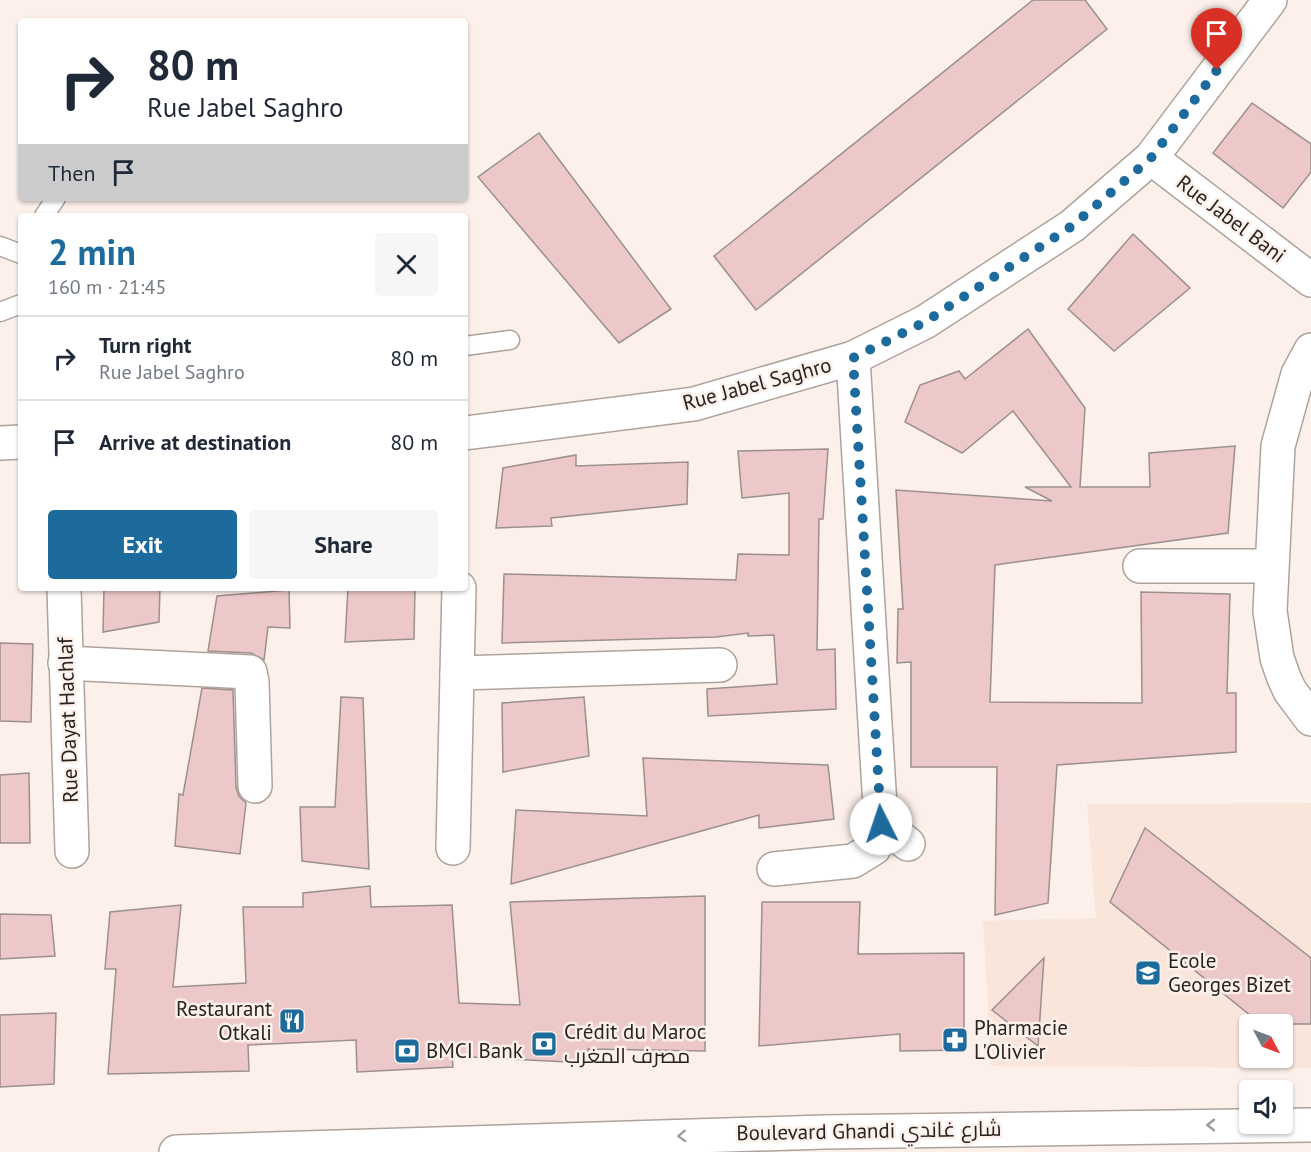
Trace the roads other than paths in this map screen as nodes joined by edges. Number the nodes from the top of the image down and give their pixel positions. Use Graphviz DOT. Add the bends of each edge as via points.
graph roads {
  1 [pos="1270,0"];
  2 [pos="1151,158"];
  3 [pos="1311,280"];
  4 [pos="510,340"];
  5 [pos="468,346"];
  6 [pos="1311,350"];
  7 [pos="853,358"];
  8 [pos="468,433"];
  9 [pos="18,442"];
  10 [pos="0,443"];
  11 [pos="1140,566"];
  12 [pos="1270,566"];
  13 [pos="64,591"];
  14 [pos="459,591"];
  15 [pos="65,663"];
  16 [pos="720,665"];
  17 [pos="457,673"];
  18 [pos="1311,719"];
  19 [pos="255,786"];
  20 [pos="881,824"];
  21 [pos="908,844"];
  22 [pos="453,848"];
  23 [pos="72,852"];
  24 [pos="774,869"];
  25 [pos="1311,1125"];
  26 [pos="824,1142"];
  27 [pos="176,1152"];
  1 -- 2 [label="street, Rue Jabel Saghro"];
  2 -- 3 [label="street, Rue Jabel Bani"];
  2 -- 7 [label="street, Rue Jabel Saghro" via="1072,226 992,280 925,322"];
  4 -- 5 [label="lane"];
  6 -- 12 [label="street" via="1298,374 1278,446"];
  7 -- 8 [label="street, Rue Jabel Saghro" via="694,404"];
  7 -- 20 [label="street"];
  9 -- 10 [label="street"];
  11 -- 12 [label="street"];
  12 -- 18 [label="street" via="1270,611 1277,658 1290,691"];
  13 -- 15 [label="street, Rue Dayat Hachlaf"];
  14 -- 17 [label="street"];
  15 -- 19 [label="street" via="250,672"];
  15 -- 23 [label="street, Rue Dayat Hachlaf"];
  16 -- 17 [label="street"];
  17 -- 22 [label="street"];
  20 -- 21 [label="street"];
  20 -- 24 [label="street" via="874,848 853,861"];
  25 -- 26 [label="street, Boulevard Ghandi شارع غاندي, one-way"];
  26 -- 27 [label="street, Boulevard Ghandi شارع غاندي, one-way"];
}
